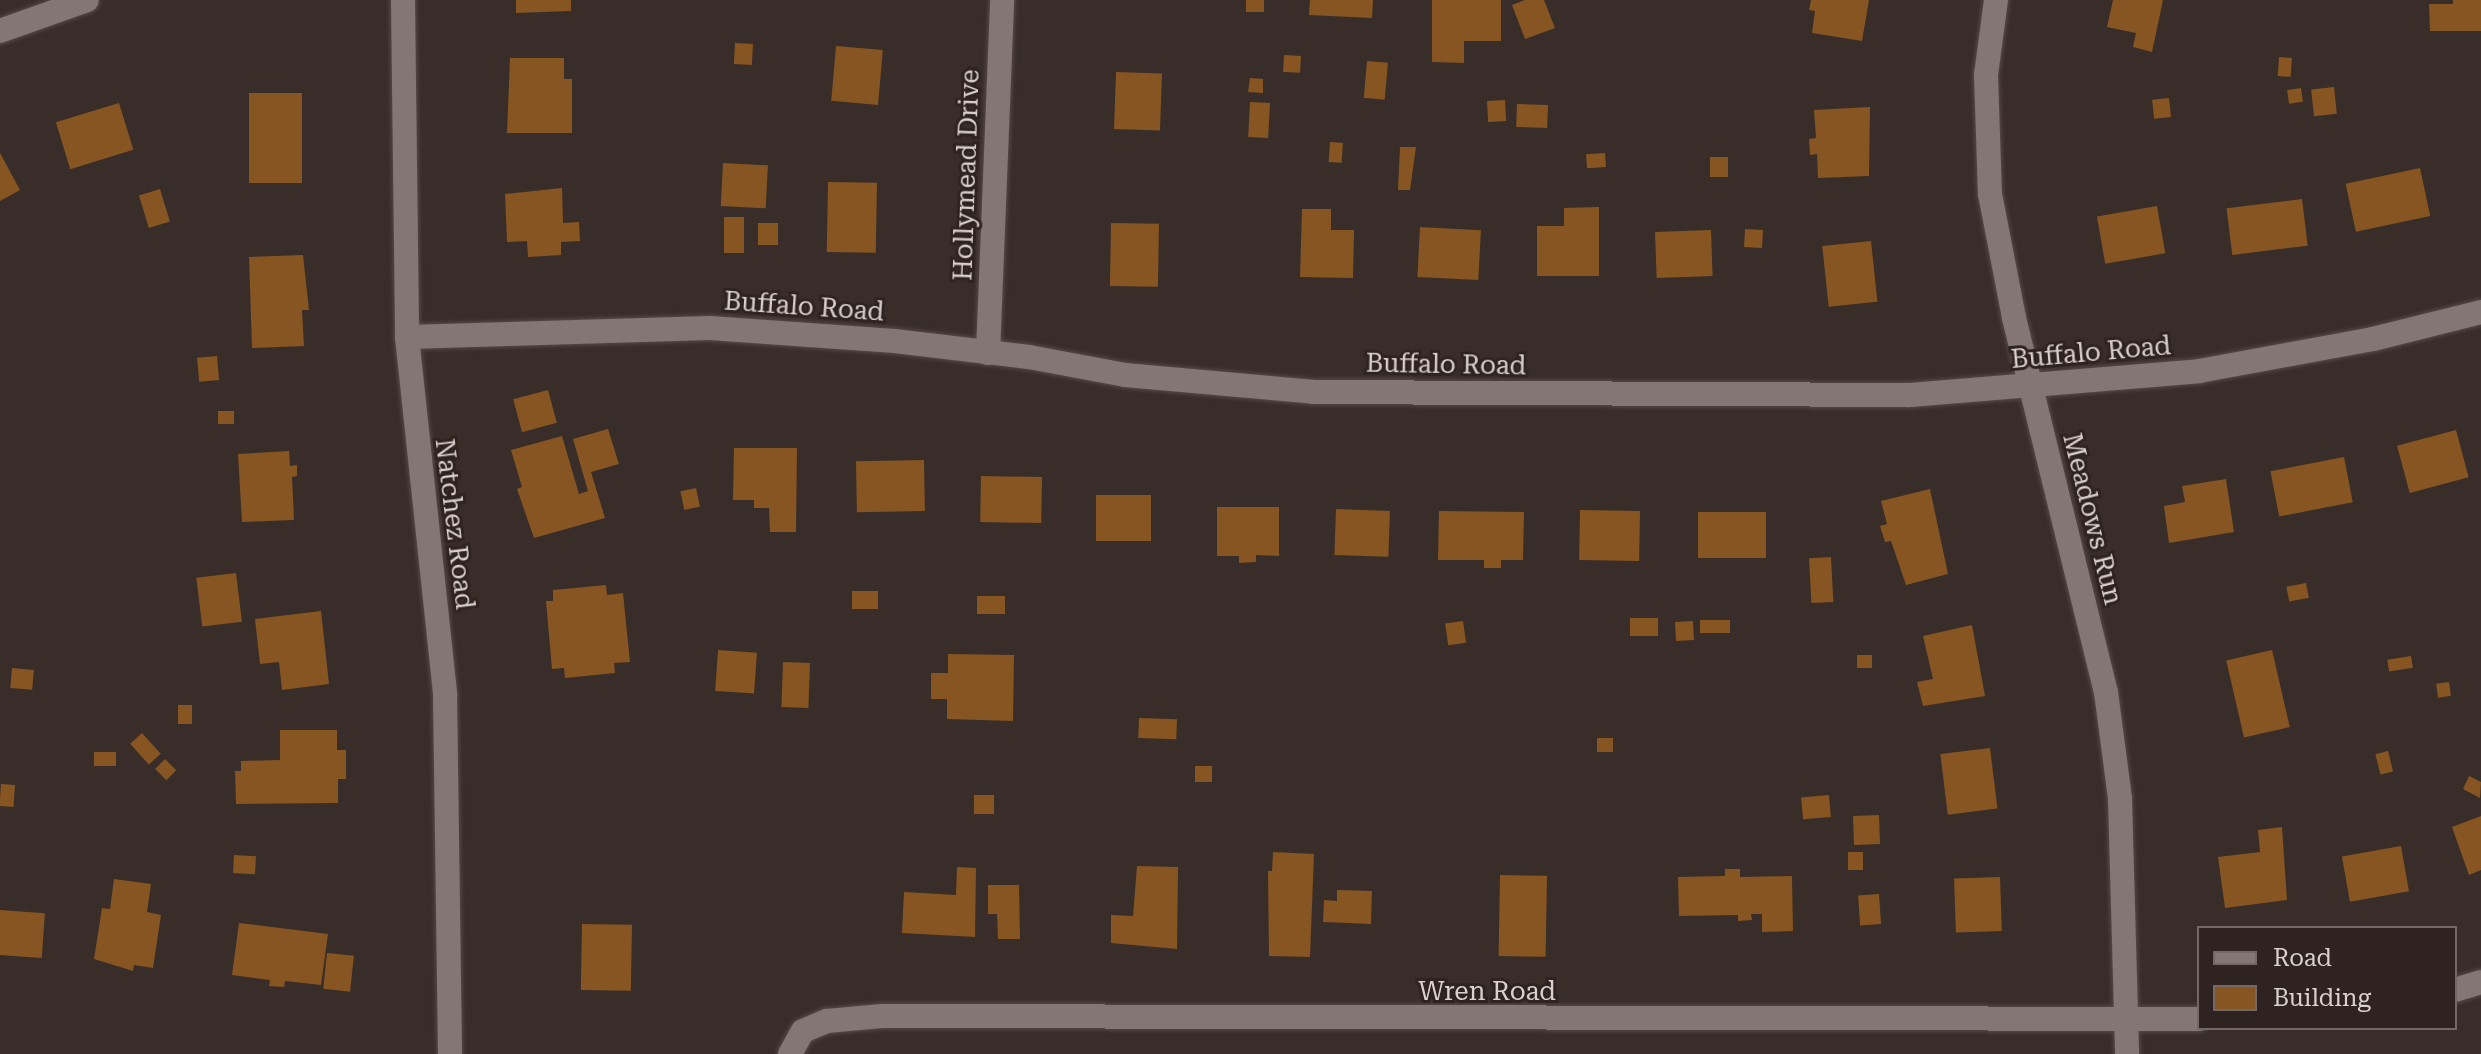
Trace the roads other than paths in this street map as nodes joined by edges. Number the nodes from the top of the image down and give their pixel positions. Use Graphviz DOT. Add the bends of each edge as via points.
graph roads {
  1 [pos="87,0"];
  2 [pos="403,0"];
  3 [pos="1002,0"];
  4 [pos="1996,0"];
  5 [pos="0,31"];
  6 [pos="2481,312"];
  7 [pos="407,337"];
  8 [pos="988,353"];
  9 [pos="2032,387"];
  10 [pos="2481,982"];
  11 [pos="2457,989"];
  12 [pos="2127,1019"];
  13 [pos="2197,1019"];
  14 [pos="450,1054"];
  15 [pos="790,1054"];
  16 [pos="2127,1054"];
  1 -- 5 [label="street"];
  2 -- 7 [label="street, Natchez Road"];
  3 -- 8 [label="street, Hollymead Drive"];
  4 -- 9 [label="street, Meadows Run" via="1986,75 1990,194"];
  6 -- 9 [label="street, Buffalo Road" via="2373,339 2199,371"];
  7 -- 8 [label="street, Buffalo Road" via="710,328"];
  7 -- 14 [label="street, Natchez Road" via="445,694"];
  8 -- 9 [label="street, Buffalo Road" via="1125,375 1314,392 1910,395"];
  9 -- 12 [label="street, Meadows Run" via="2106,692 2120,799"];
  10 -- 11 [label="street"];
  12 -- 13 [label="street, Wren Road"];
  12 -- 15 [label="street, Wren Road" via="882,1016 815,1026 803,1031"];
  12 -- 16 [label="street, Meadows Run"];
}
